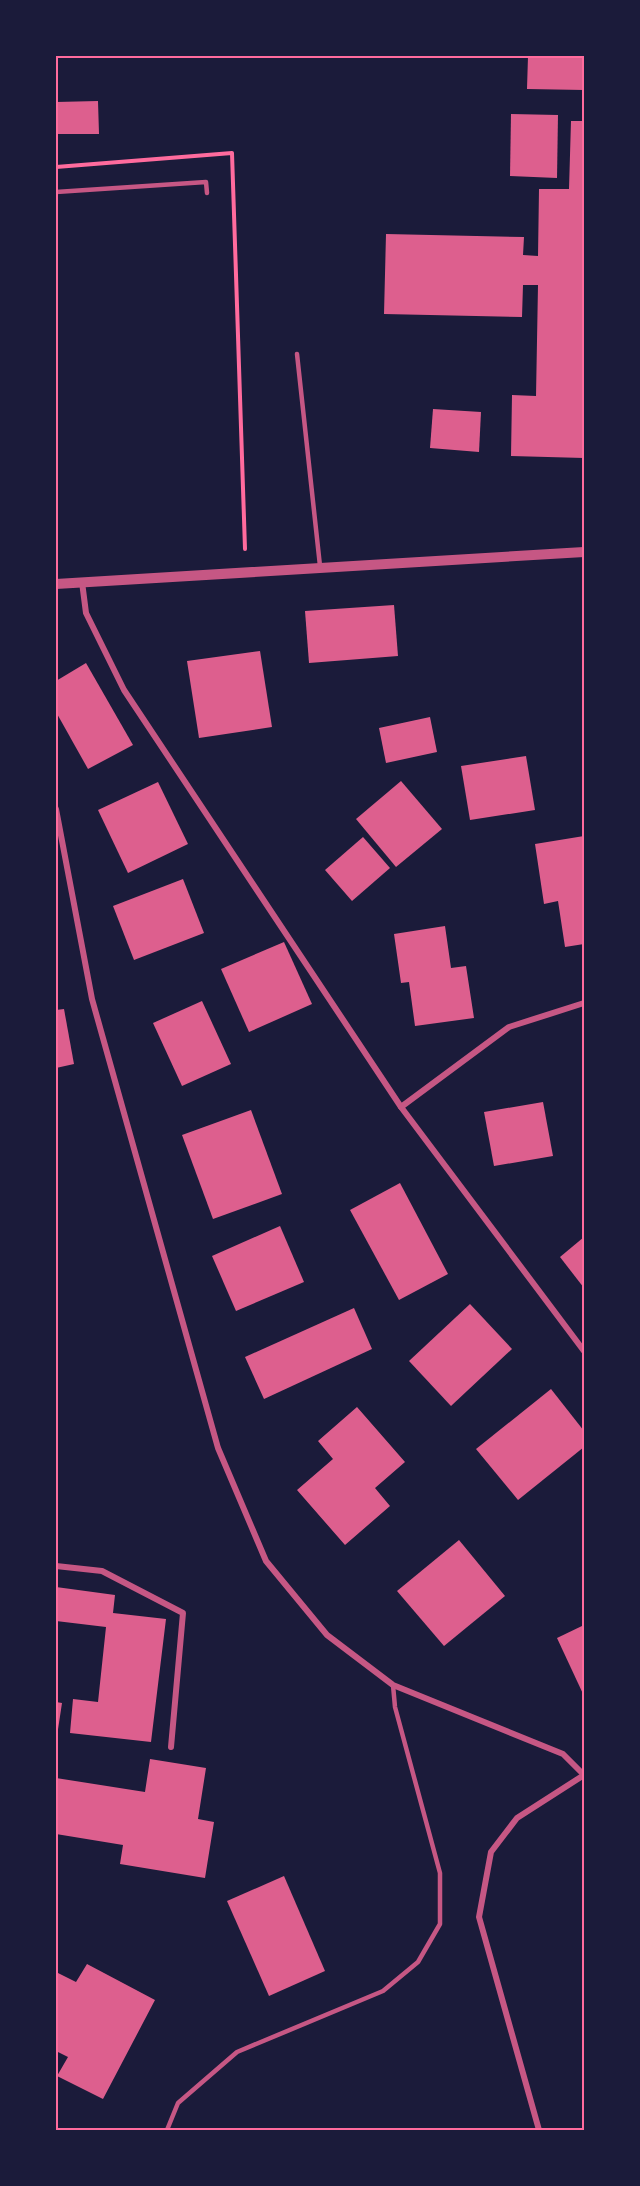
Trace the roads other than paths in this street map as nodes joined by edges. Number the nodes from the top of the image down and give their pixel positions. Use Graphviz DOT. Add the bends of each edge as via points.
graph roads {
  1 [pos="56,192"];
  2 [pos="207,193"];
  3 [pos="297,354"];
  4 [pos="585,552"];
  5 [pos="321,569"];
  6 [pos="82,582"];
  7 [pos="56,584"];
  8 [pos="56,809"];
  9 [pos="585,1003"];
  10 [pos="401,1107"];
  11 [pos="585,1351"];
  12 [pos="56,1566"];
  13 [pos="393,1685"];
  14 [pos="171,1747"];
  15 [pos="584,1775"];
  16 [pos="167,2130"];
  17 [pos="539,2130"];
  1 -- 2 [label="lane" via="206,182"];
  3 -- 5 [label="lane"];
  4 -- 5 [label="street"];
  5 -- 6 [label="street"];
  6 -- 7 [label="street"];
  6 -- 10 [label="street" via="86,613 124,690"];
  8 -- 13 [label="street" via="92,999 218,1448 266,1561 327,1635"];
  9 -- 10 [label="street" via="509,1027"];
  10 -- 11 [label="street"];
  12 -- 14 [label="street" via="102,1571 183,1613"];
  13 -- 15 [label="street" via="563,1754"];
  13 -- 16 [label="lane" via="395,1707 440,1873 440,1924 418,1962 383,1991 237,2052 178,2103"];
  15 -- 17 [label="street" via="517,1818 491,1852 480,1917"];
}
